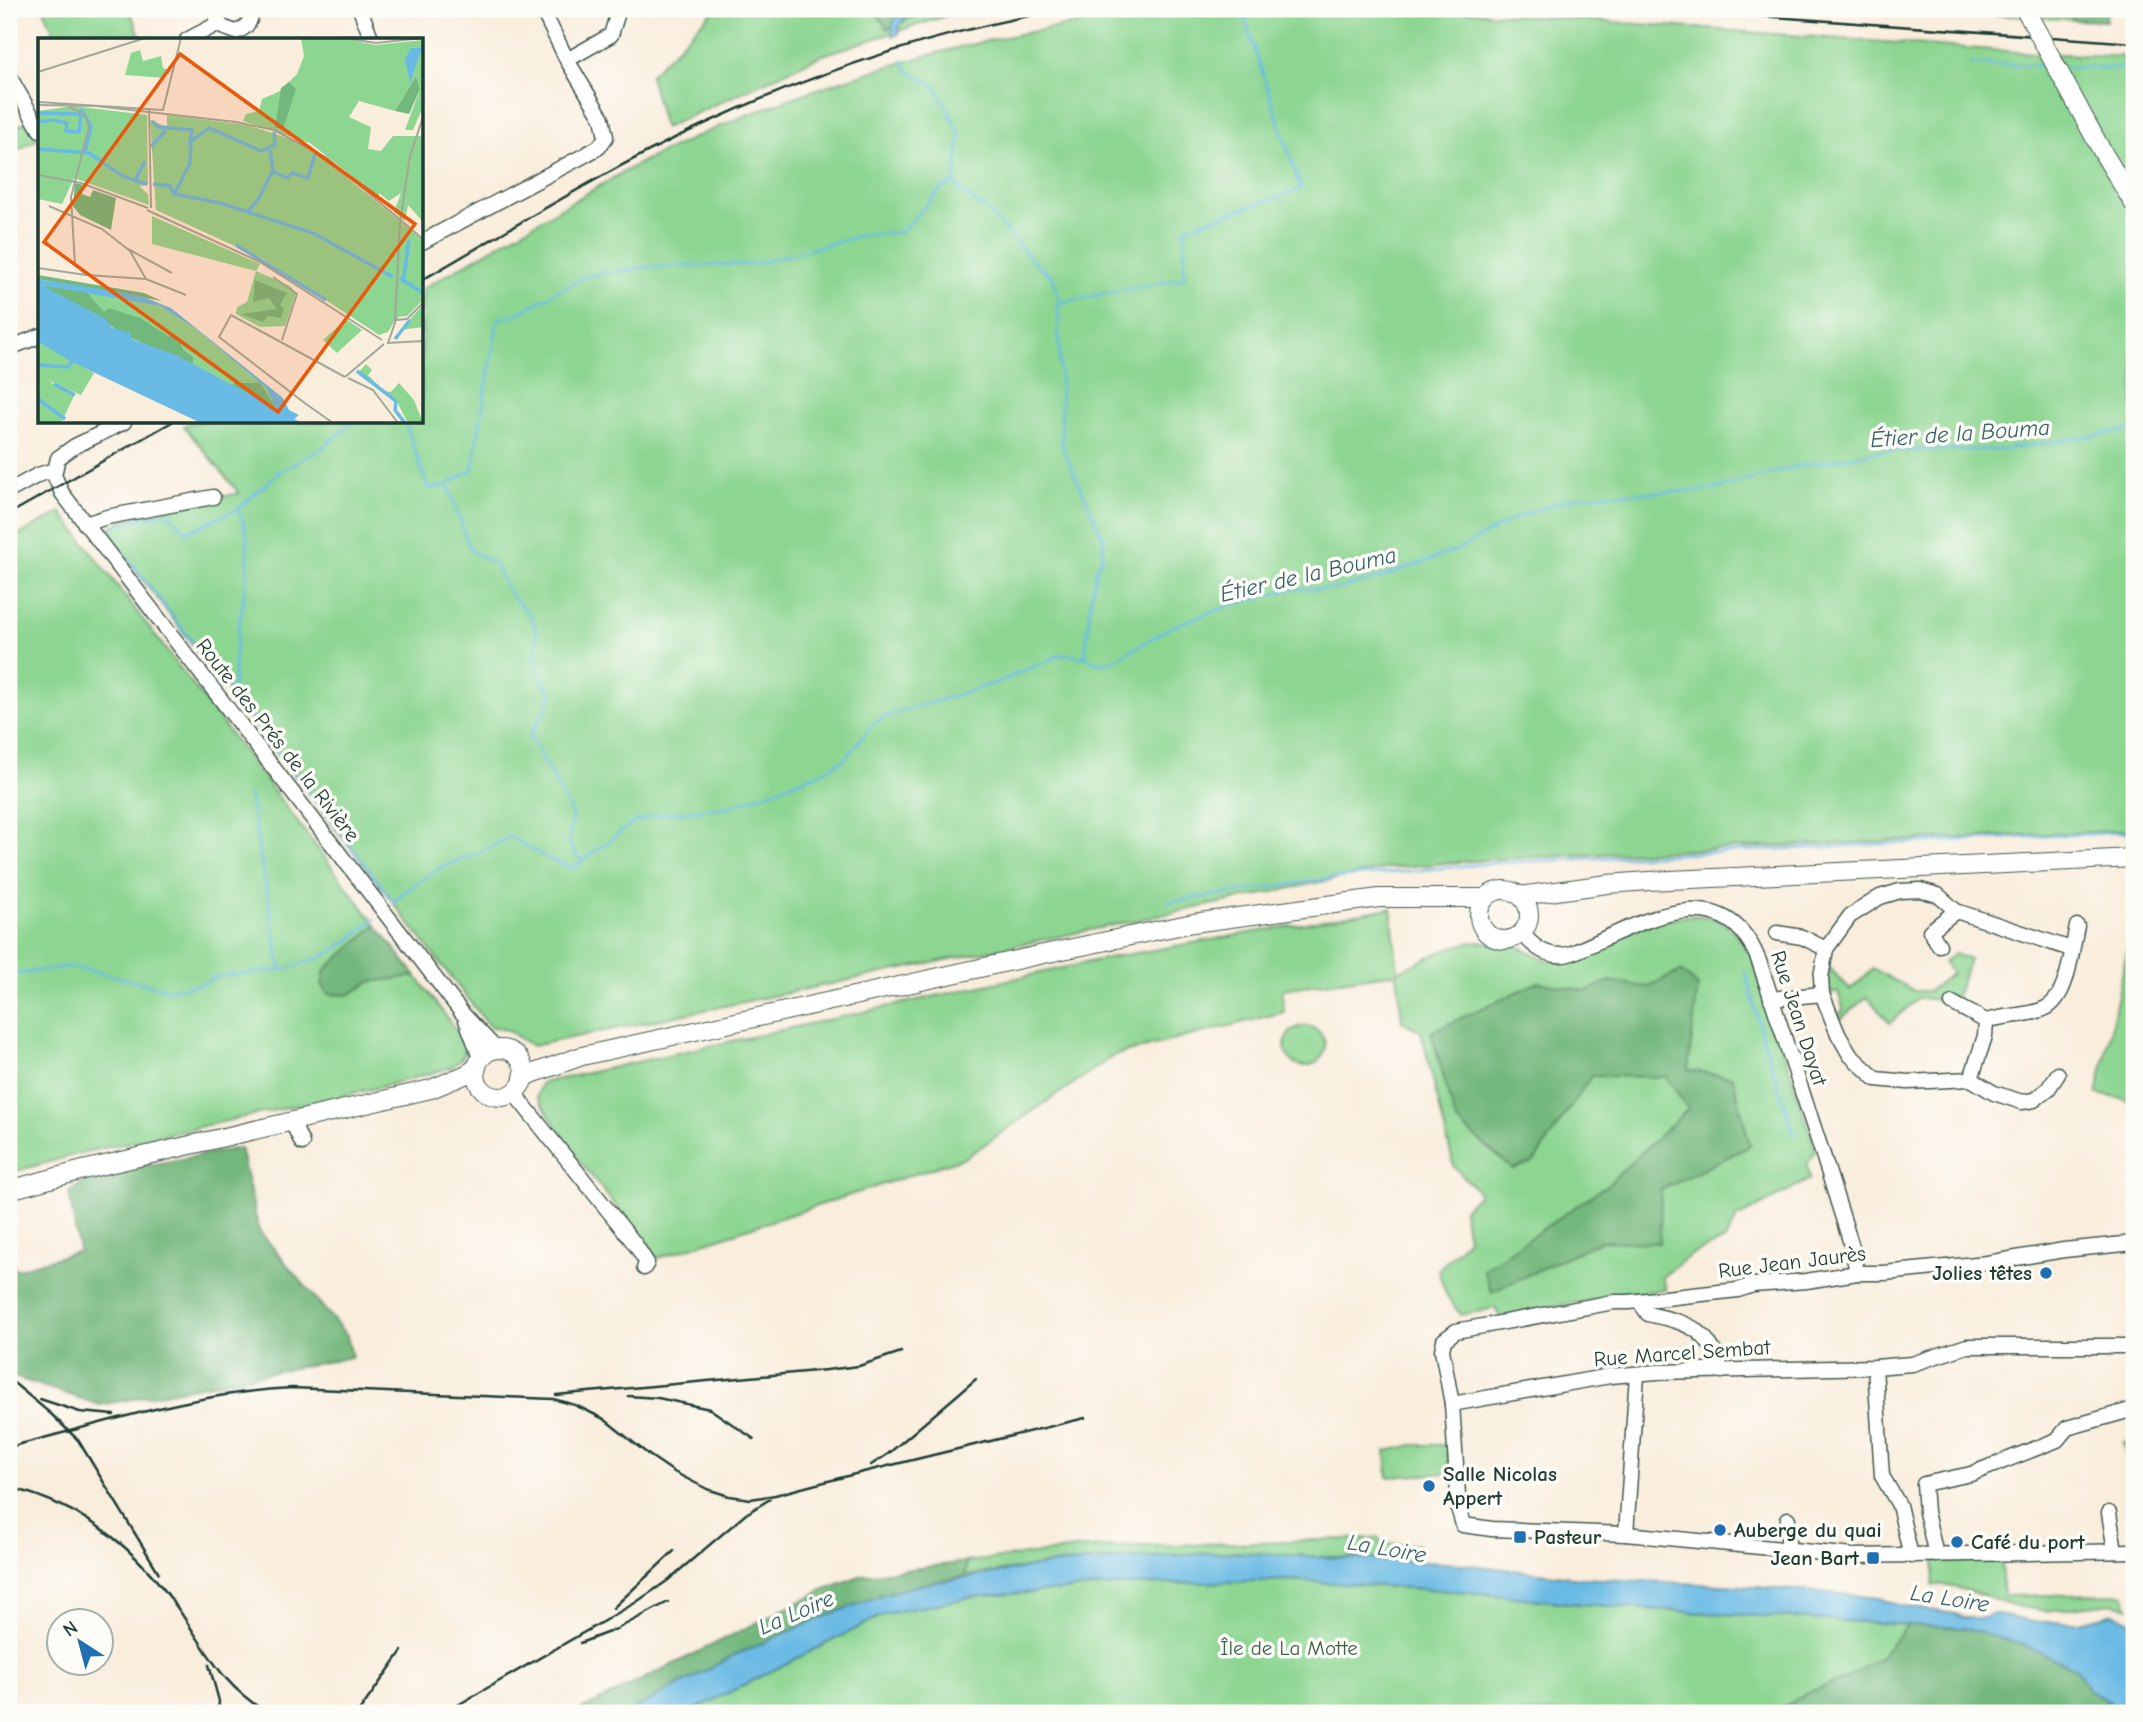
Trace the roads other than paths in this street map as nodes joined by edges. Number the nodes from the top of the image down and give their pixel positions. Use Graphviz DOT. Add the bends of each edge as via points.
graph roads {
  1 [pos="250,9"];
  2 [pos="360,9"];
  3 [pos="542,9"];
  4 [pos="618,9"];
  5 [pos="2025,9"];
  6 [pos="219,16"];
  7 [pos="246,27"];
  8 [pos="190,38"];
  9 [pos="254,38"];
  10 [pos="371,38"];
  11 [pos="567,60"];
  12 [pos="9,76"];
  13 [pos="35,109"];
  14 [pos="2134,204"];
  15 [pos="424,241"];
  16 [pos="38,337"];
  17 [pos="9,348"];
  18 [pos="120,424"];
  19 [pos="54,470"];
  20 [pos="9,491"];
  21 [pos="213,497"];
  22 [pos="85,524"];
  23 [pos="2134,858"];
  24 [pos="1566,891"];
  25 [pos="1520,896"];
  26 [pos="1485,898"];
  27 [pos="1440,899"];
  28 [pos="1956,911"];
  29 [pos="1479,921"];
  30 [pos="1525,926"];
  31 [pos="2077,926"];
  32 [pos="1777,933"];
  33 [pos="1939,945"];
  34 [pos="1826,949"];
  35 [pos="2071,949"];
  36 [pos="1822,994"];
  37 [pos="1771,999"];
  38 [pos="1952,1003"];
  39 [pos="1986,1020"];
  40 [pos="582,1056"];
  41 [pos="485,1058"];
  42 [pos="518,1058"];
  43 [pos="2058,1074"];
  44 [pos="523,1077"];
  45 [pos="1971,1079"];
  46 [pos="431,1089"];
  47 [pos="482,1090"];
  48 [pos="514,1093"];
  49 [pos="292,1122"];
  50 [pos="302,1143"];
  51 [pos="9,1190"];
  52 [pos="2134,1243"];
  53 [pos="644,1268"];
  54 [pos="1857,1273"];
  55 [pos="1639,1301"];
  56 [pos="2134,1346"];
  57 [pos="1875,1367"];
  58 [pos="1722,1371"];
  59 [pos="1637,1375"];
  60 [pos="1452,1404"];
  61 [pos="2134,1409"];
  62 [pos="1924,1490"];
  63 [pos="1894,1494"];
  64 [pos="2109,1513"];
  65 [pos="1788,1519"];
  66 [pos="1626,1534"];
  67 [pos="1788,1548"];
  68 [pos="2134,1551"];
  69 [pos="2115,1552"];
  70 [pos="1936,1555"];
  71 [pos="1911,1556"];
  1 -- 7 [label="street"];
  2 -- 10 [label="street"];
  3 -- 11 [label="street"];
  4 -- 11 [label="street" via="611,35"];
  5 -- 14 [label="main road, bridge"];
  6 -- 7 [label="street" via="231,32"];
  6 -- 8 [label="street"];
  7 -- 9 [label="street"];
  11 -- 15 [label="street" via="602,117 606,137 599,147"];
  12 -- 13 [label="street"];
  16 -- 17 [label="street"];
  18 -- 19 [label="street" via="61,454"];
  19 -- 20 [label="street"];
  19 -- 22 [label="street, Route des Prés de la Rivière" via="62,493"];
  21 -- 22 [label="street"];
  22 -- 41 [label="street, Route des Prés de la Rivière" via="462,1013"];
  23 -- 24 [label="main road" via="1648,881"];
  24 -- 25 [label="main road"];
  24 -- 30 [label="main road" via="1546,903"];
  25 -- 26 [label="main road" via="1500,890"];
  25 -- 30 [label="main road" via="1527,905"];
  26 -- 27 [label="main road"];
  26 -- 29 [label="main road"];
  27 -- 29 [label="main road"];
  27 -- 40 [label="main road" via="1379,898 1194,923"];
  28 -- 33 [label="street" via="1930,931"];
  28 -- 34 [label="street" via="1938,895 1900,891 1857,911"];
  28 -- 35 [label="street"];
  29 -- 30 [label="main road" via="1497,940 1512,939"];
  30 -- 37 [label="street, Rue Jean Dayat" via="1545,953 1566,955 1672,912 1709,912 1733,923 1749,940"];
  31 -- 35 [label="street"];
  32 -- 34 [label="street" via="1802,937"];
  34 -- 36 [label="street"];
  35 -- 39 [label="street" via="2059,995 2045,1009"];
  36 -- 37 [label="street"];
  36 -- 45 [label="street" via="1850,1055 1876,1079"];
  37 -- 54 [label="street, Rue Jean Dayat"];
  38 -- 39 [label="street"];
  39 -- 45 [label="street"];
  40 -- 42 [label="main road"];
  40 -- 44 [label="main road"];
  41 -- 42 [label="main road" via="506,1050"];
  41 -- 46 [label="main road" via="467,1074"];
  41 -- 47 [label="main road" via="477,1079"];
  42 -- 44 [label="main road"];
  43 -- 45 [label="street" via="2048,1089 2028,1102 1994,1093"];
  44 -- 48 [label="main road"];
  46 -- 47 [label="main road"];
  46 -- 49 [label="main road"];
  47 -- 48 [label="main road" via="498,1097"];
  48 -- 53 [label="street" via="635,1244 647,1263"];
  49 -- 50 [label="street"];
  49 -- 51 [label="main road"];
  52 -- 54 [label="street, Rue Jean Jaurès" via="1987,1263"];
  54 -- 55 [label="street, Rue Jean Jaurès"];
  55 -- 58 [label="street" via="1648,1314 1694,1327 1717,1354"];
  55 -- 60 [label="street, Rue Jean Jaurès" via="1614,1301 1456,1331 1444,1340 1442,1350"];
  56 -- 57 [label="street, Rue Marcel Sembat" via="1967,1346 1912,1364"];
  57 -- 58 [label="street, Rue Marcel Sembat"];
  57 -- 63 [label="street" via="1882,1476"];
  58 -- 59 [label="street, Rue Marcel Sembat"];
  59 -- 60 [label="street, Rue Marcel Sembat"];
  59 -- 66 [label="street"];
  60 -- 66 [label="street" via="1463,1525"];
  61 -- 62 [label="street" via="2067,1428 2057,1440"];
  62 -- 63 [label="street"];
  62 -- 70 [label="street"];
  63 -- 71 [label="street"];
  64 -- 69 [label="street"];
  65 -- 67 [label="street"];
  66 -- 67 [label="street"];
  67 -- 71 [label="street" via="1854,1556"];
  68 -- 69 [label="street"];
  69 -- 70 [label="street"];
  70 -- 71 [label="street"];
}
